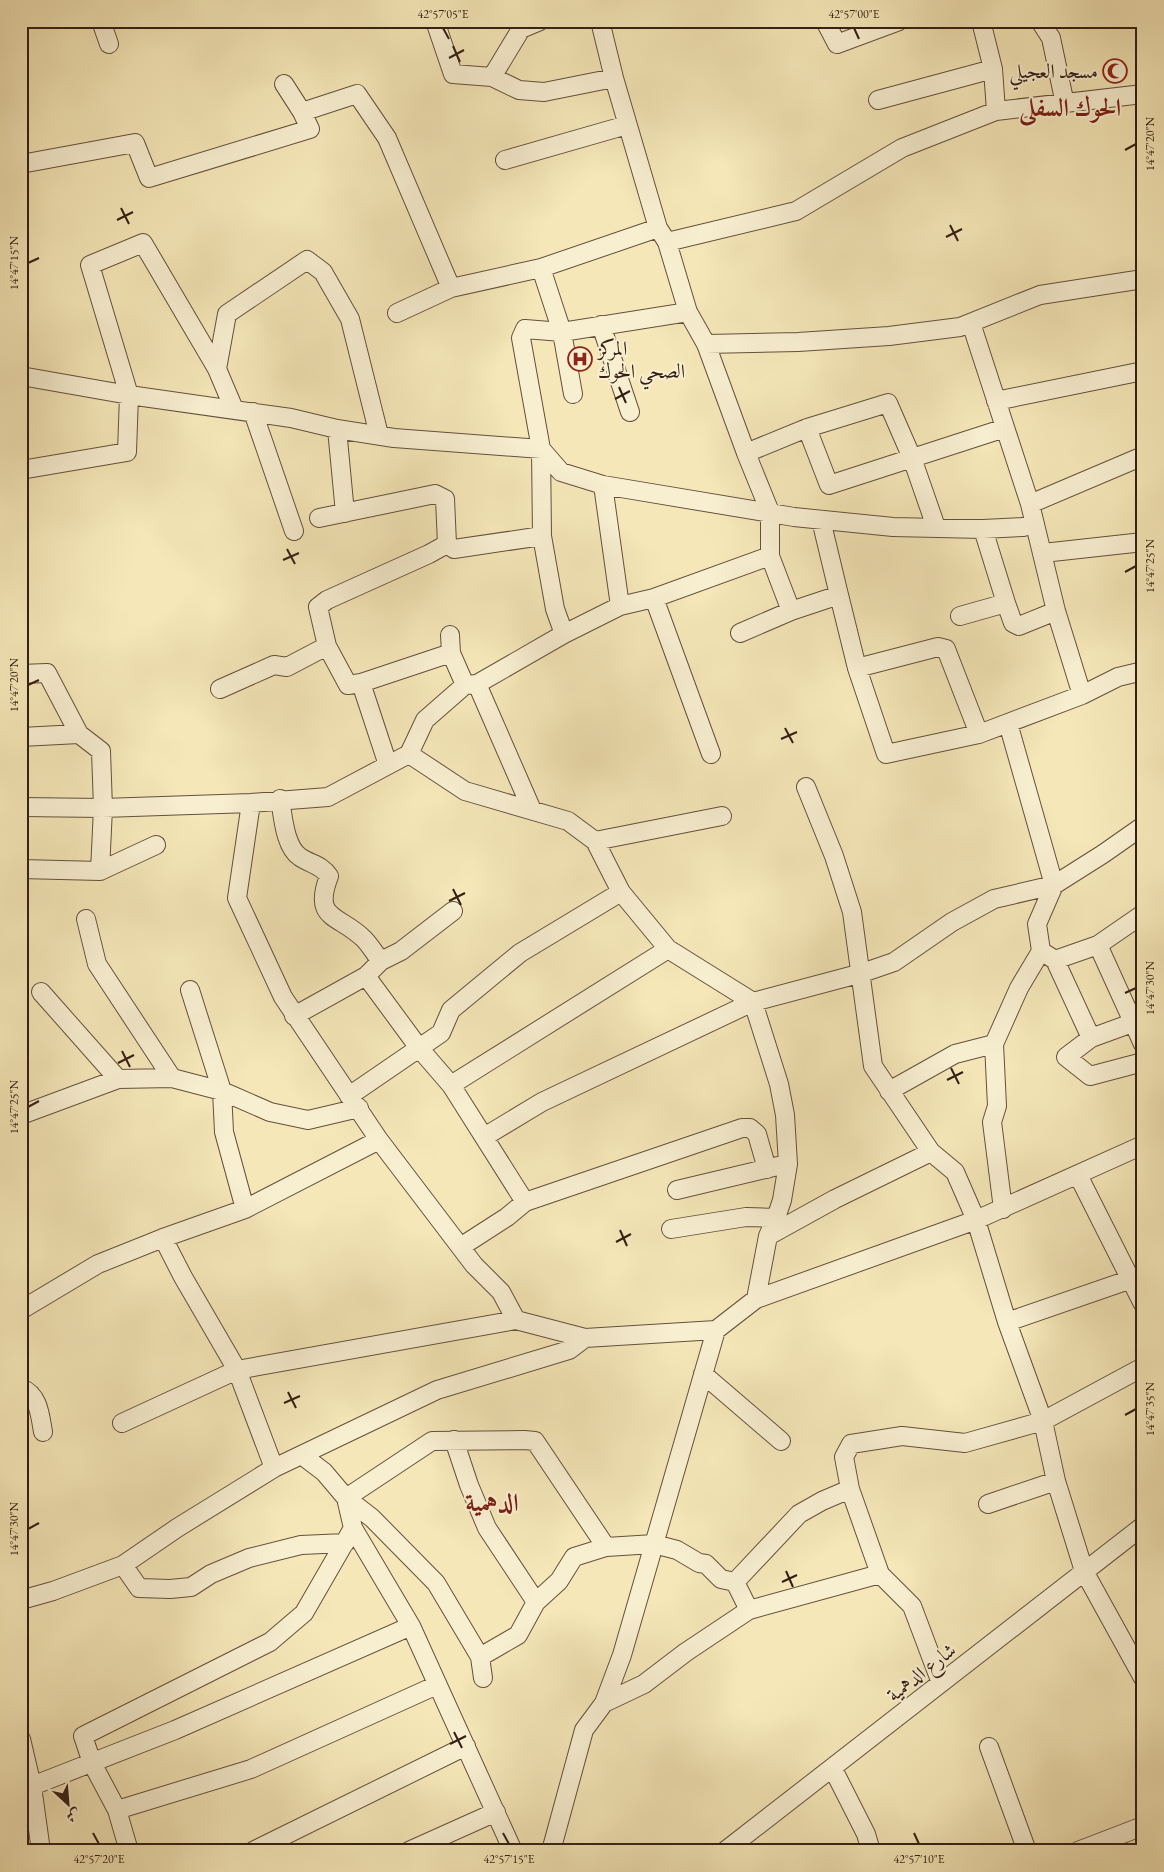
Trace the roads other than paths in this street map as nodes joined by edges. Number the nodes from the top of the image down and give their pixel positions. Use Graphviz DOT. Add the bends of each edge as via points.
graph roads {
  1 [pos="101,21"];
  2 [pos="434,21"];
  3 [pos="540,21"];
  4 [pos="600,21"];
  5 [pos="825,21"];
  6 [pos="899,21"];
  7 [pos="981,21"];
  8 [pos="1040,21"];
  9 [pos="108,44"];
  10 [pos="993,69"];
  11 [pos="492,77"];
  12 [pos="614,78"];
  13 [pos="284,84"];
  14 [pos="1143,94"];
  15 [pos="878,100"];
  16 [pos="1065,104"];
  17 [pos="996,111"];
  18 [pos="302,112"];
  19 [pos="628,124"];
  20 [pos="506,160"];
  21 [pos="21,164"];
  22 [pos="663,235"];
  23 [pos="541,268"];
  24 [pos="1143,279"];
  25 [pos="451,288"];
  26 [pos="688,312"];
  27 [pos="397,313"];
  28 [pos="970,323"];
  29 [pos="601,325"];
  30 [pos="562,332"];
  31 [pos="706,344"];
  32 [pos="217,369"];
  33 [pos="1143,371"];
  34 [pos="21,376"];
  35 [pos="572,394"];
  36 [pos="129,395"];
  37 [pos="996,401"];
  38 [pos="234,409"];
  39 [pos="253,412"];
  40 [pos="630,412"];
  41 [pos="807,428"];
  42 [pos="1005,428"];
  43 [pos="337,429"];
  44 [pos="379,435"];
  45 [pos="541,449"];
  46 [pos="746,453"];
  47 [pos="1143,456"];
  48 [pos="912,458"];
  49 [pos="21,470"];
  50 [pos="603,484"];
  51 [pos="1030,504"];
  52 [pos="770,512"];
  53 [pos="345,513"];
  54 [pos="319,518"];
  55 [pos="821,520"];
  56 [pos="1035,524"];
  57 [pos="936,527"];
  58 [pos="983,529"];
  59 [pos="294,531"];
  60 [pos="542,536"];
  61 [pos="1143,542"];
  62 [pos="447,544"];
  63 [pos="1043,553"];
  64 [pos="770,556"];
  65 [pos="838,596"];
  66 [pos="654,598"];
  67 [pos="1006,603"];
  68 [pos="620,606"];
  69 [pos="1056,611"];
  70 [pos="791,612"];
  71 [pos="960,616"];
  72 [pos="564,634"];
  73 [pos="740,634"];
  74 [pos="450,635"];
  75 [pos="327,646"];
  76 [pos="451,654"];
  77 [pos="857,668"];
  78 [pos="1143,671"];
  79 [pos="21,674"];
  80 [pos="361,683"];
  81 [pos="471,685"];
  82 [pos="220,689"];
  83 [pos="1082,694"];
  84 [pos="1008,723"];
  85 [pos="79,734"];
  86 [pos="979,734"];
  87 [pos="21,737"];
  88 [pos="409,754"];
  89 [pos="711,754"];
  90 [pos="388,765"];
  91 [pos="806,787"];
  92 [pos="280,800"];
  93 [pos="251,803"];
  94 [pos="21,807"];
  95 [pos="103,808"];
  96 [pos="532,810"];
  97 [pos="722,816"];
  98 [pos="1143,826"];
  99 [pos="595,841"];
  100 [pos="156,845"];
  101 [pos="21,869"];
  102 [pos="100,871"];
  103 [pos="1054,885"];
  104 [pos="621,892"];
  105 [pos="453,911"];
  106 [pos="1143,914"];
  107 [pos="86,919"];
  108 [pos="1098,945"];
  109 [pos="668,949"];
  110 [pos="1048,956"];
  111 [pos="381,961"];
  112 [pos="862,974"];
  113 [pos="366,976"];
  114 [pos="190,990"];
  115 [pos="41,992"];
  116 [pos="754,1002"];
  117 [pos="294,1016"];
  118 [pos="1138,1021"];
  119 [pos="1092,1038"];
  120 [pos="994,1044"];
  121 [pos="1143,1044"];
  122 [pos="419,1048"];
  123 [pos="1143,1062"];
  124 [pos="172,1078"];
  125 [pos="118,1079"];
  126 [pos="451,1085"];
  127 [pos="222,1091"];
  128 [pos="889,1091"];
  129 [pos="354,1102"];
  130 [pos="21,1115"];
  131 [pos="484,1137"];
  132 [pos="379,1140"];
  133 [pos="1143,1145"];
  134 [pos="930,1152"];
  135 [pos="788,1164"];
  136 [pos="767,1169"];
  137 [pos="1078,1174"];
  138 [pos="677,1190"];
  139 [pos="525,1202"];
  140 [pos="1003,1208"];
  141 [pos="245,1209"];
  142 [pos="776,1218"];
  143 [pos="976,1220"];
  144 [pos="671,1229"];
  145 [pos="768,1236"];
  146 [pos="163,1238"];
  147 [pos="462,1246"];
  148 [pos="1136,1277"];
  149 [pos="756,1299"];
  150 [pos="1143,1304"];
  151 [pos="21,1310"];
  152 [pos="516,1320"];
  153 [pos="1008,1322"];
  154 [pos="716,1330"];
  155 [pos="586,1338"];
  156 [pos="1143,1367"];
  157 [pos="237,1370"];
  158 [pos="703,1374"];
  159 [pos="21,1388"];
  160 [pos="1042,1421"];
  161 [pos="122,1423"];
  162 [pos="43,1432"];
  163 [pos="454,1440"];
  164 [pos="781,1441"];
  165 [pos="302,1456"];
  166 [pos="274,1468"];
  167 [pos="1056,1481"];
  168 [pos="850,1489"];
  169 [pos="346,1498"];
  170 [pos="988,1504"];
  171 [pos="1143,1526"];
  172 [pos="349,1535"];
  173 [pos="654,1544"];
  174 [pos="606,1547"];
  175 [pos="123,1565"];
  176 [pos="1084,1571"];
  177 [pos="880,1574"];
  178 [pos="735,1582"];
  179 [pos="21,1600"];
  180 [pos="536,1602"];
  181 [pos="749,1610"];
  182 [pos="411,1626"];
  183 [pos="480,1657"];
  184 [pos="482,1678"];
  185 [pos="1143,1678"];
  186 [pos="941,1683"];
  187 [pos="437,1685"];
  188 [pos="604,1703"];
  189 [pos="21,1739"];
  190 [pos="466,1746"];
  191 [pos="989,1747"];
  192 [pos="92,1762"];
  193 [pos="833,1769"];
  194 [pos="32,1786"];
  195 [pos="117,1810"];
  196 [pos="496,1812"];
  197 [pos="1143,1826"];
  198 [pos="41,1851"];
  199 [pos="129,1851"];
  200 [pos="253,1851"];
  201 [pos="409,1851"];
  202 [pos="513,1851"];
  203 [pos="550,1851"];
  204 [pos="726,1851"];
  205 [pos="871,1851"];
  206 [pos="1027,1851"];
  207 [pos="1078,1851"];
  1 -- 9 [label="street"];
  2 -- 11 [label="street" via="454,74"];
  3 -- 11 [label="street" via="522,29"];
  4 -- 12 [label="street"];
  5 -- 6 [label="street" via="836,44"];
  7 -- 10 [label="street"];
  8 -- 16 [label="street" via="1051,38"];
  10 -- 15 [label="street"];
  10 -- 17 [label="street"];
  11 -- 12 [label="street" via="519,90 544,92"];
  12 -- 19 [label="street"];
  13 -- 18 [label="street"];
  14 -- 16 [label="street"];
  16 -- 17 [label="street"];
  17 -- 22 [label="street" via="902,148 796,211"];
  18 -- 21 [label="street" via="310,128 149,178 135,143"];
  18 -- 25 [label="street" via="357,94 386,138"];
  19 -- 20 [label="street"];
  19 -- 22 [label="street"];
  22 -- 23 [label="street"];
  22 -- 26 [label="street"];
  23 -- 25 [label="street"];
  23 -- 30 [label="street"];
  24 -- 28 [label="street" via="1040,295"];
  25 -- 27 [label="street"];
  26 -- 29 [label="street"];
  26 -- 31 [label="street"];
  28 -- 31 [label="street" via="889,336"];
  28 -- 37 [label="street"];
  29 -- 30 [label="street"];
  29 -- 40 [label="street"];
  30 -- 35 [label="street"];
  30 -- 45 [label="street" via="525,329 521,338"];
  31 -- 46 [label="street"];
  32 -- 36 [label="street" via="143,243 90,264"];
  32 -- 38 [label="street"];
  32 -- 44 [label="street" via="227,314 307,260 323,272 350,319"];
  33 -- 37 [label="street"];
  34 -- 36 [label="street"];
  36 -- 38 [label="street"];
  36 -- 49 [label="street" via="127,452"];
  37 -- 42 [label="street"];
  38 -- 39 [label="street"];
  39 -- 43 [label="street"];
  39 -- 59 [label="street"];
  41 -- 46 [label="street"];
  41 -- 48 [label="street" via="888,403"];
  41 -- 48 [label="street" via="829,485"];
  42 -- 48 [label="street"];
  42 -- 51 [label="street"];
  43 -- 44 [label="street"];
  43 -- 53 [label="street"];
  44 -- 45 [label="street"];
  45 -- 50 [label="street" via="561,472"];
  45 -- 60 [label="street"];
  46 -- 52 [label="street"];
  47 -- 51 [label="street"];
  48 -- 57 [label="street"];
  50 -- 52 [label="street"];
  50 -- 68 [label="street"];
  51 -- 56 [label="street"];
  52 -- 55 [label="street"];
  52 -- 64 [label="street"];
  53 -- 54 [label="street"];
  53 -- 62 [label="street" via="435,494 445,499"];
  55 -- 57 [label="street"];
  55 -- 65 [label="street"];
  56 -- 58 [label="street"];
  56 -- 63 [label="street"];
  57 -- 58 [label="street"];
  58 -- 67 [label="street"];
  60 -- 62 [label="street" via="454,549"];
  60 -- 72 [label="street" via="555,609"];
  61 -- 63 [label="street"];
  62 -- 75 [label="street" via="318,607"];
  63 -- 69 [label="street"];
  64 -- 66 [label="street"];
  64 -- 70 [label="street"];
  65 -- 70 [label="street"];
  65 -- 77 [label="street"];
  66 -- 68 [label="street"];
  66 -- 89 [label="street"];
  67 -- 69 [label="street" via="1013,623 1019,626"];
  67 -- 71 [label="street"];
  68 -- 72 [label="street"];
  69 -- 83 [label="street"];
  70 -- 73 [label="street"];
  72 -- 81 [label="street"];
  74 -- 76 [label="street"];
  75 -- 80 [label="street" via="348,685"];
  75 -- 82 [label="street" via="287,667 274,665"];
  76 -- 80 [label="street"];
  76 -- 81 [label="street"];
  77 -- 86 [label="street" via="938,646 946,649"];
  77 -- 86 [label="street" via="886,754"];
  78 -- 83 [label="street" via="1118,676"];
  79 -- 85 [label="street" via="47,673"];
  80 -- 90 [label="street"];
  81 -- 88 [label="street" via="425,720"];
  81 -- 96 [label="street"];
  83 -- 84 [label="street"];
  84 -- 86 [label="street"];
  84 -- 103 [label="street"];
  85 -- 87 [label="street"];
  85 -- 95 [label="street" via="101,751"];
  88 -- 90 [label="street"];
  88 -- 96 [label="street" via="465,791"];
  90 -- 92 [label="street" via="328,797"];
  91 -- 112 [label="street" via="852,912"];
  92 -- 93 [label="street"];
  92 -- 111 [label="street" via="290,844 299,857 325,870 329,876 323,893 324,907 364,938"];
  93 -- 95 [label="street"];
  93 -- 117 [label="street" via="237,898"];
  94 -- 95 [label="street"];
  95 -- 102 [label="street"];
  96 -- 99 [label="street" via="568,821"];
  97 -- 99 [label="street"];
  98 -- 103 [label="street"];
  99 -- 104 [label="street"];
  100 -- 102 [label="street"];
  101 -- 102 [label="street"];
  103 -- 110 [label="street" via="1036,924"];
  103 -- 112 [label="street" via="994,898 894,962"];
  104 -- 109 [label="street"];
  104 -- 122 [label="street" via="520,953 451,1010 441,1033"];
  105 -- 111 [label="street" via="401,951"];
  106 -- 108 [label="street"];
  107 -- 124 [label="street" via="97,964"];
  108 -- 110 [label="street"];
  108 -- 118 [label="street"];
  109 -- 116 [label="street"];
  109 -- 126 [label="street"];
  110 -- 119 [label="street"];
  110 -- 120 [label="street" via="1019,988"];
  111 -- 113 [label="street"];
  112 -- 116 [label="street"];
  112 -- 128 [label="street" via="873,1066"];
  113 -- 117 [label="street"];
  113 -- 122 [label="street"];
  114 -- 127 [label="street"];
  115 -- 125 [label="street"];
  116 -- 131 [label="street" via="542,1102"];
  116 -- 135 [label="street" via="779,1084"];
  117 -- 129 [label="street"];
  118 -- 119 [label="street"];
  118 -- 121 [label="street"];
  119 -- 123 [label="street" via="1066,1057 1090,1076"];
  120 -- 128 [label="street" via="955,1054"];
  120 -- 140 [label="street" via="997,1106 992,1122"];
  122 -- 126 [label="street"];
  122 -- 129 [label="street"];
  124 -- 125 [label="street"];
  124 -- 127 [label="street"];
  125 -- 130 [label="street"];
  126 -- 131 [label="street"];
  127 -- 129 [label="street" via="270,1112 308,1120"];
  127 -- 141 [label="street" via="224,1132"];
  128 -- 134 [label="street"];
  129 -- 132 [label="street"];
  131 -- 139 [label="street"];
  132 -- 141 [label="street"];
  132 -- 147 [label="street"];
  133 -- 137 [label="street"];
  134 -- 143 [label="street" via="955,1172"];
  134 -- 145 [label="street" via="835,1198"];
  135 -- 136 [label="street"];
  135 -- 142 [label="street"];
  136 -- 138 [label="street"];
  136 -- 139 [label="street" via="757,1134 750,1128 742,1128"];
  137 -- 140 [label="street"];
  137 -- 148 [label="street"];
  139 -- 147 [label="street"];
  140 -- 143 [label="street"];
  141 -- 146 [label="street"];
  142 -- 144 [label="street" via="746,1217"];
  142 -- 145 [label="street"];
  143 -- 149 [label="street"];
  143 -- 153 [label="street"];
  145 -- 149 [label="street"];
  146 -- 151 [label="street" via="98,1264"];
  146 -- 157 [label="street"];
  147 -- 152 [label="street" via="474,1265 501,1292"];
  148 -- 150 [label="street"];
  148 -- 153 [label="street"];
  149 -- 154 [label="street"];
  152 -- 155 [label="street"];
  152 -- 157 [label="street"];
  153 -- 160 [label="street"];
  154 -- 155 [label="street"];
  154 -- 158 [label="street"];
  155 -- 165 [label="street" via="569,1350 437,1390"];
  156 -- 160 [label="street"];
  157 -- 161 [label="street"];
  157 -- 166 [label="street"];
  158 -- 164 [label="street"];
  158 -- 173 [label="street"];
  159 -- 162 [label="street" via="31,1392"];
  160 -- 167 [label="street"];
  160 -- 168 [label="street" via="965,1443 902,1436 851,1444 844,1457"];
  163 -- 169 [label="street" via="432,1441"];
  163 -- 174 [label="street" via="535,1441"];
  163 -- 180 [label="street" via="487,1528"];
  165 -- 166 [label="street"];
  165 -- 169 [label="street" via="324,1472"];
  166 -- 175 [label="street"];
  167 -- 170 [label="street"];
  167 -- 176 [label="street"];
  168 -- 177 [label="street"];
  168 -- 178 [label="street" via="799,1514"];
  169 -- 172 [label="street"];
  169 -- 183 [label="street" via="372,1518 436,1583"];
  171 -- 176 [label="street, شارع الدهمية"];
  172 -- 175 [label="street" via="248,1558 211,1574 192,1587 139,1588"];
  172 -- 182 [label="street"];
  172 -- 192 [label="street" via="304,1613 270,1642 83,1736"];
  173 -- 174 [label="street"];
  173 -- 178 [label="street" via="677,1550 706,1564 721,1579"];
  173 -- 188 [label="street" via="622,1655"];
  174 -- 180 [label="street" via="574,1557 559,1581"];
  175 -- 179 [label="street"];
  176 -- 185 [label="street"];
  176 -- 186 [label="street, شارع الدهمية"];
  177 -- 181 [label="street"];
  177 -- 186 [label="street" via="912,1606"];
  178 -- 181 [label="street"];
  180 -- 183 [label="street" via="518,1635"];
  181 -- 188 [label="street" via="644,1684"];
  182 -- 187 [label="street"];
  182 -- 192 [label="street" via="175,1730"];
  183 -- 184 [label="street"];
  186 -- 193 [label="street, شارع الدهمية"];
  187 -- 190 [label="street"];
  187 -- 195 [label="street" via="251,1769"];
  188 -- 203 [label="street" via="584,1730"];
  189 -- 194 [label="street"];
  190 -- 196 [label="street"];
  190 -- 200 [label="street"];
  191 -- 206 [label="street"];
  192 -- 194 [label="street"];
  192 -- 195 [label="street"];
  193 -- 204 [label="street, شارع الدهمية"];
  193 -- 205 [label="street" via="866,1834"];
  194 -- 198 [label="street"];
  195 -- 199 [label="street"];
  196 -- 201 [label="street"];
  196 -- 202 [label="street"];
  197 -- 207 [label="street"];
}
